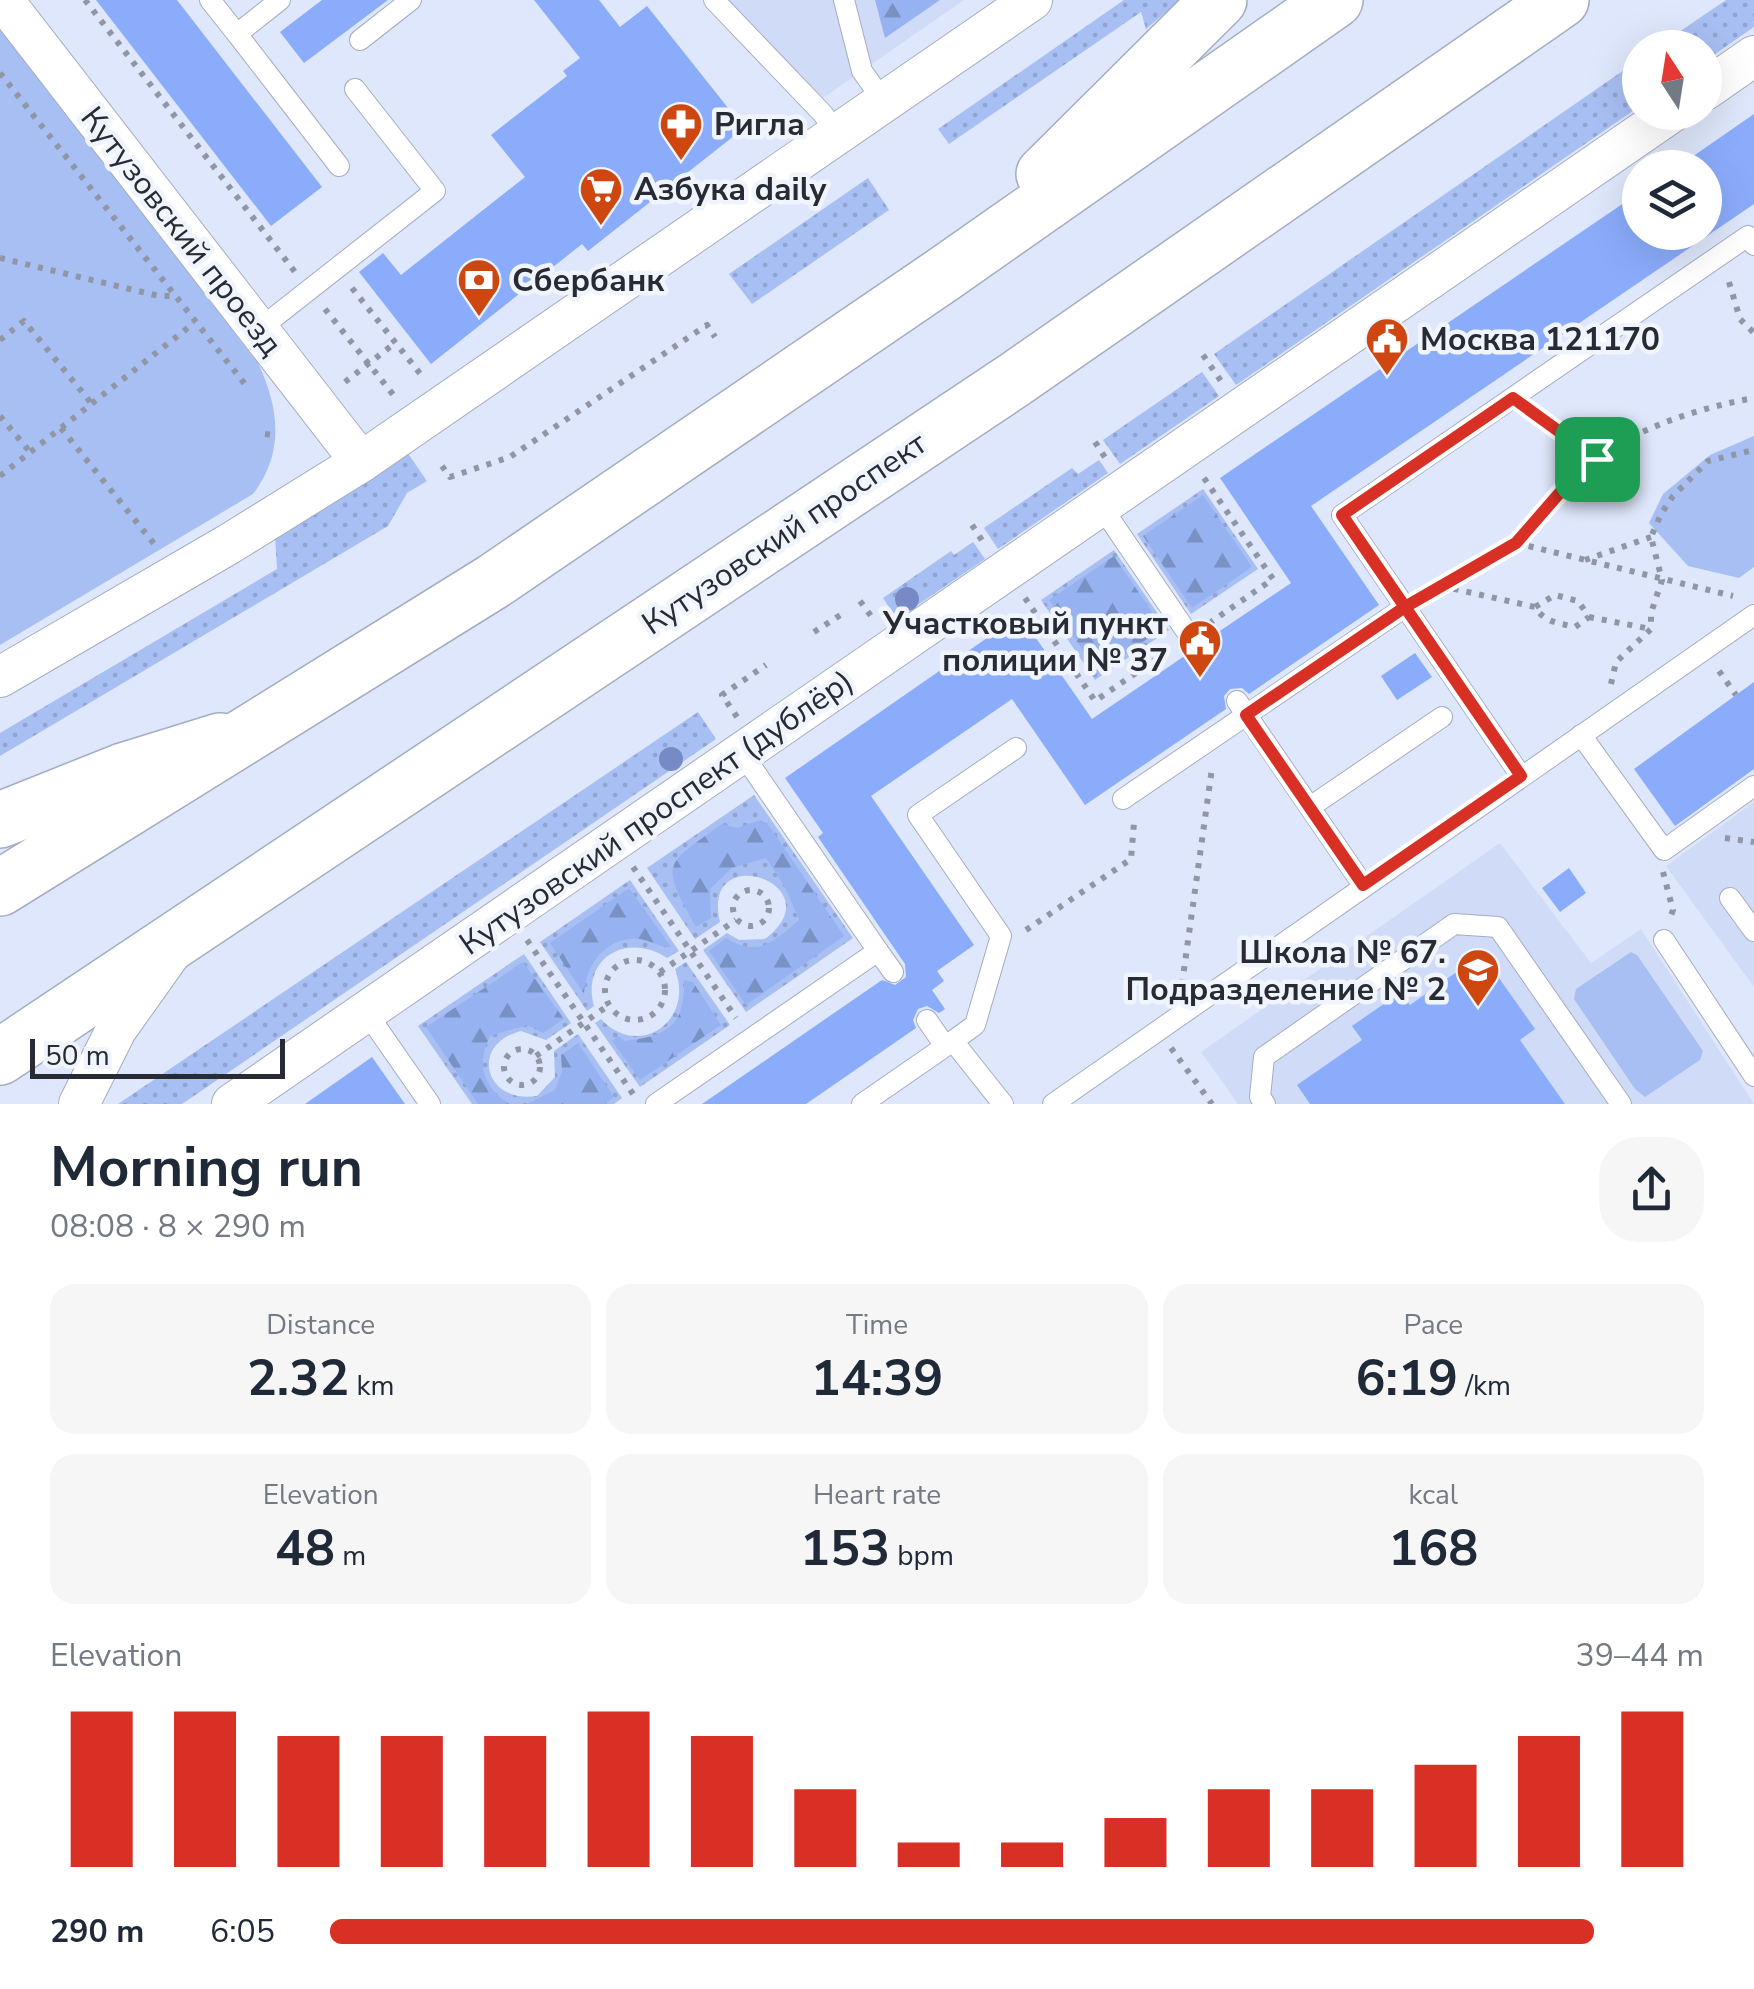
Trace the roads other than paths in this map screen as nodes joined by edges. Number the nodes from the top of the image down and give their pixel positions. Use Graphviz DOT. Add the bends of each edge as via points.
graph roads {
  1 [pos="3,0"];
  2 [pos="210,0"];
  3 [pos="280,0"];
  4 [pos="412,0"];
  5 [pos="714,0"];
  6 [pos="844,0"];
  7 [pos="1032,0"];
  8 [pos="1220,0"];
  9 [pos="1335,0"];
  10 [pos="1561,0"];
  11 [pos="237,34"];
  12 [pos="360,40"];
  13 [pos="1754,56"];
  14 [pos="1722,78"];
  15 [pos="873,86"];
  16 [pos="355,89"];
  17 [pos="1646,130"];
  18 [pos="837,134"];
  19 [pos="339,166"];
  20 [pos="1754,245"];
  21 [pos="944,274"];
  22 [pos="258,330"];
  23 [pos="361,462"];
  24 [pos="1101,506"];
  25 [pos="1405,607"];
  26 [pos="1754,615"];
  27 [pos="1198,647"];
  28 [pos="0,677"];
  29 [pos="1242,708"];
  30 [pos="1442,717"];
  31 [pos="260,728"];
  32 [pos="1581,734"];
  33 [pos="742,739"];
  34 [pos="1016,748"];
  35 [pos="1521,776"];
  36 [pos="1754,786"];
  37 [pos="1123,799"];
  38 [pos="1310,807"];
  39 [pos="0,820"];
  40 [pos="1363,885"];
  41 [pos="0,888"];
  42 [pos="1730,898"];
  43 [pos="1754,931"];
  44 [pos="185,933"];
  45 [pos="1664,940"];
  46 [pos="878,951"];
  47 [pos="893,972"];
  48 [pos="366,1012"];
  49 [pos="927,1020"];
  50 [pos="949,1044"];
  51 [pos="0,1057"];
  52 [pos="1754,1076"];
  53 [pos="80,1104"];
  54 [pos="232,1104"];
  55 [pos="430,1104"];
  56 [pos="656,1104"];
  57 [pos="862,1104"];
  58 [pos="1003,1104"];
  59 [pos="1053,1104"];
  60 [pos="1265,1104"];
  61 [pos="1621,1104"];
  1 -- 22 [label="street, Кутузовский проезд"];
  2 -- 11 [label="lane"];
  3 -- 11 [label="lane"];
  4 -- 12 [label="lane"];
  5 -- 18 [label="lane"];
  6 -- 15 [label="lane"];
  7 -- 15 [label="street"];
  8 -- 21 [label="main road"];
  9 -- 21 [label="main road"];
  10 -- 44 [label="main road, Кутузовский проспект" via="1032,367"];
  11 -- 19 [label="lane"];
  13 -- 14 [label="street"];
  15 -- 18 [label="street"];
  16 -- 22 [label="lane" via="435,190"];
  17 -- 24 [label="street, Кутузовский проспект (дублёр)"];
  18 -- 23 [label="street"];
  20 -- 25 [label="lane" via="1748,236 1342,515"];
  21 -- 31 [label="main road" via="494,581"];
  22 -- 23 [label="street, Кутузовский проезд"];
  23 -- 28 [label="street"];
  24 -- 27 [label="lane"];
  24 -- 33 [label="street, Кутузовский проспект (дублёр)"];
  25 -- 29 [label="lane"];
  25 -- 35 [label="lane"];
  26 -- 32 [label="lane"];
  29 -- 37 [label="lane" via="1216,736"];
  29 -- 38 [label="lane"];
  30 -- 38 [label="lane"];
  31 -- 39 [label="main road" via="123,771"];
  31 -- 41 [label="main road"];
  32 -- 35 [label="lane"];
  32 -- 36 [label="lane" via="1664,850"];
  33 -- 46 [label="lane"];
  33 -- 48 [label="street, Кутузовский проспект (дублёр)"];
  34 -- 50 [label="lane" via="918,816 1001,936 975,1025"];
  35 -- 40 [label="lane"];
  38 -- 40 [label="lane"];
  40 -- 59 [label="lane"];
  42 -- 43 [label="lane"];
  44 -- 51 [label="main road, Кутузовский проспект"];
  44 -- 53 [label="street" via="116,1030"];
  45 -- 52 [label="lane"];
  46 -- 47 [label="lane"];
  46 -- 56 [label="lane"];
  48 -- 54 [label="street, Кутузовский проспект (дублёр)"];
  48 -- 55 [label="lane"];
  49 -- 50 [label="lane"];
  50 -- 57 [label="lane"];
  50 -- 58 [label="lane"];
  60 -- 61 [label="lane" via="1264,1057 1454,924 1498,927"];
}
